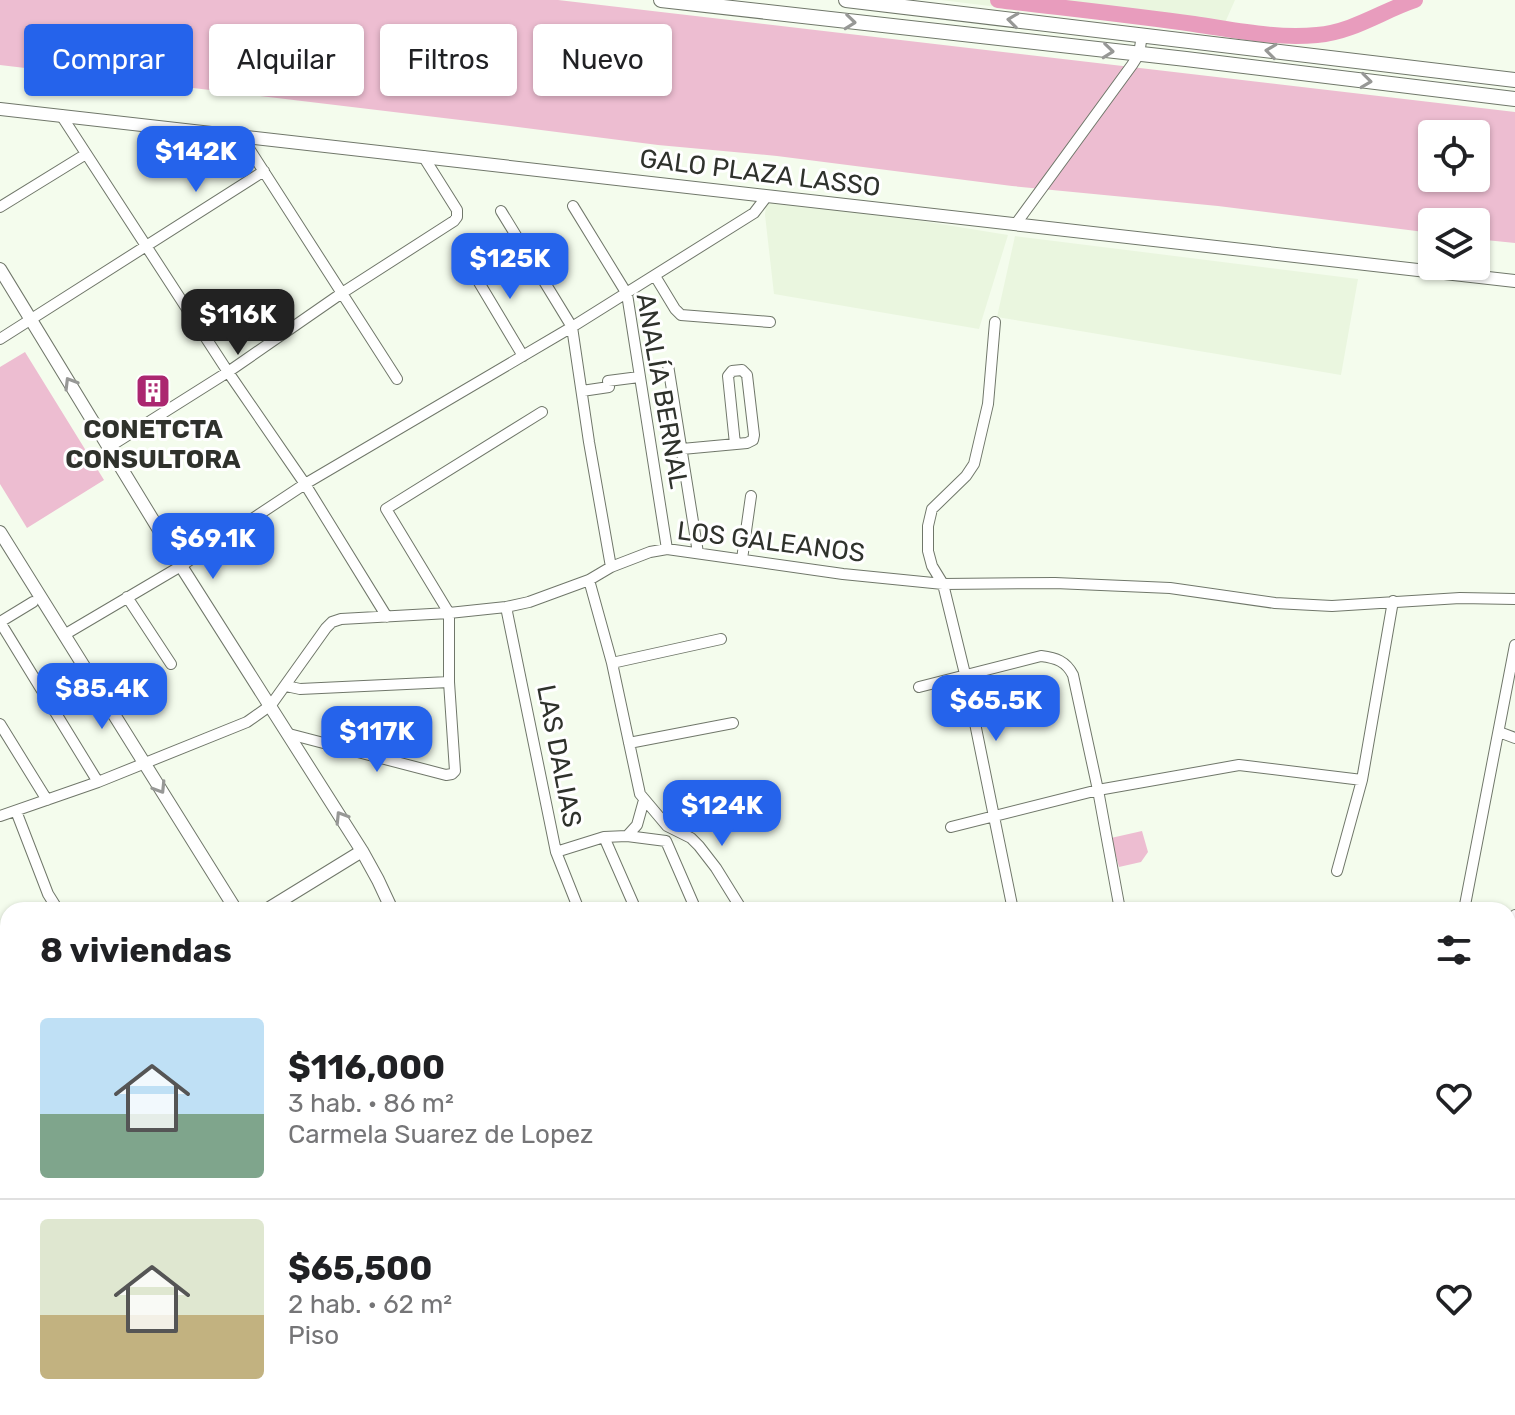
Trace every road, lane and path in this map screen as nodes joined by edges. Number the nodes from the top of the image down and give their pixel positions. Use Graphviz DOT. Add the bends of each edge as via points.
graph roads {
  1 [pos="661,0"];
  2 [pos="846,0"];
  3 [pos="1142,35"];
  4 [pos="1139,54"];
  5 [pos="1515,80"];
  6 [pos="1515,99"];
  7 [pos="0,109"];
  8 [pos="61,115"];
  9 [pos="241,136"];
  10 [pos="86,154"];
  11 [pos="423,156"];
  12 [pos="264,171"];
  13 [pos="767,196"];
  14 [pos="573,206"];
  15 [pos="0,207"];
  16 [pos="501,211"];
  17 [pos="1015,225"];
  18 [pos="146,246"];
  19 [pos="468,264"];
  20 [pos="0,269"];
  21 [pos="655,276"];
  22 [pos="1515,281"];
  23 [pos="342,293"];
  24 [pos="627,294"];
  25 [pos="31,319"];
  26 [pos="770,322"];
  27 [pos="995,322"];
  28 [pos="572,327"];
  29 [pos="0,339"];
  30 [pos="523,356"];
  31 [pos="668,365"];
  32 [pos="228,372"];
  33 [pos="639,377"];
  34 [pos="397,379"];
  35 [pos="582,391"];
  36 [pos="542,412"];
  37 [pos="735,444"];
  38 [pos="109,447"];
  39 [pos="682,449"];
  40 [pos="305,484"];
  41 [pos="751,496"];
  42 [pos="0,532"];
  43 [pos="667,549"];
  44 [pos="698,553"];
  45 [pos="742,559"];
  46 [pos="181,566"];
  47 [pos="611,567"];
  48 [pos="589,580"];
  49 [pos="943,584"];
  50 [pos="127,597"];
  51 [pos="1515,599"];
  52 [pos="1393,601"];
  53 [pos="33,602"];
  54 [pos="506,607"];
  55 [pos="449,613"];
  56 [pos="387,617"];
  57 [pos="0,622"];
  58 [pos="64,635"];
  59 [pos="721,639"];
  60 [pos="1515,645"];
  61 [pos="612,663"];
  62 [pos="171,664"];
  63 [pos="1513,671"];
  64 [pos="965,674"];
  65 [pos="449,682"];
  66 [pos="286,686"];
  67 [pos="919,687"];
  68 [pos="271,705"];
  69 [pos="733,723"];
  70 [pos="0,724"];
  71 [pos="1499,732"];
  72 [pos="289,734"];
  73 [pos="1515,738"];
  74 [pos="629,743"];
  75 [pos="145,764"];
  76 [pos="1362,780"];
  77 [pos="98,782"];
  78 [pos="1098,790"];
  79 [pos="47,800"];
  80 [pos="644,800"];
  81 [pos="16,811"];
  82 [pos="0,816"];
  83 [pos="993,818"];
  84 [pos="667,826"];
  85 [pos="951,827"];
  86 [pos="627,836"];
  87 [pos="604,837"];
  88 [pos="666,841"];
  89 [pos="362,851"];
  90 [pos="556,852"];
  91 [pos="1337,871"];
  92 [pos="53,902"];
  93 [pos="231,902"];
  94 [pos="279,902"];
  95 [pos="388,902"];
  96 [pos="576,902"];
  97 [pos="632,902"];
  98 [pos="693,902"];
  99 [pos="737,902"];
  100 [pos="1011,902"];
  101 [pos="1119,902"];
  102 [pos="1466,902"];
  1 -- 4 [label="main road, one-way"];
  3 -- 2 [label="main road, one-way"];
  3 -- 4 [label="street"];
  5 -- 3 [label="main road, one-way"];
  4 -- 6 [label="main road, one-way"];
  4 -- 17 [label="street"];
  7 -- 8 [label="street, GALO PLAZA LASSO"];
  8 -- 9 [label="street, GALO PLAZA LASSO"];
  8 -- 10 [label="street"];
  9 -- 11 [label="street, GALO PLAZA LASSO"];
  9 -- 12 [label="street"];
  10 -- 15 [label="street"];
  10 -- 18 [label="street"];
  11 -- 13 [label="street, GALO PLAZA LASSO"];
  11 -- 23 [label="street" via="457,217"];
  12 -- 18 [label="street"];
  12 -- 23 [label="street"];
  13 -- 17 [label="street, GALO PLAZA LASSO"];
  13 -- 21 [label="street" via="754,213"];
  14 -- 24 [label="street, ANALÍA BERNAL"];
  16 -- 28 [label="street"];
  17 -- 22 [label="street, GALO PLAZA LASSO"];
  18 -- 25 [label="street"];
  18 -- 32 [label="street"];
  19 -- 30 [label="street"];
  20 -- 25 [label="street"];
  21 -- 24 [label="street"];
  21 -- 26 [label="street" via="681,315"];
  23 -- 32 [label="street"];
  23 -- 34 [label="street"];
  24 -- 28 [label="street"];
  24 -- 33 [label="street, ANALÍA BERNAL"];
  25 -- 29 [label="street"];
  38 -- 25 [label="street, one-way"];
  27 -- 49 [label="street" via="988,404 974,464 929,517 929,559"];
  28 -- 30 [label="street"];
  28 -- 35 [label="street"];
  30 -- 40 [label="street"];
  31 -- 39 [label="street"];
  32 -- 38 [label="street"];
  32 -- 40 [label="street"];
  33 -- 35 [label="street"];
  33 -- 43 [label="street, ANALÍA BERNAL"];
  35 -- 47 [label="street"];
  36 -- 55 [label="street" via="386,509"];
  37 -- 37 [label="street" via="728,376 742,370 747,375 754,435 747,443"];
  37 -- 39 [label="street"];
  38 -- 46 [label="street"];
  39 -- 44 [label="street"];
  40 -- 46 [label="street"];
  40 -- 56 [label="street"];
  41 -- 45 [label="street"];
  42 -- 58 [label="street"];
  43 -- 44 [label="street, LOS GALEANOS"];
  43 -- 47 [label="street, LOS GALEANOS"];
  44 -- 45 [label="street, LOS GALEANOS"];
  45 -- 49 [label="street, LOS GALEANOS"];
  46 -- 50 [label="street"];
  46 -- 68 [label="street"];
  47 -- 48 [label="street, LOS GALEANOS"];
  48 -- 54 [label="street, LOS GALEANOS"];
  48 -- 61 [label="street"];
  49 -- 52 [label="street, LOS GALEANOS" via="1170,588 1332,606"];
  49 -- 64 [label="street"];
  50 -- 58 [label="street"];
  50 -- 62 [label="street"];
  51 -- 52 [label="street, LOS GALEANOS"];
  52 -- 76 [label="street"];
  53 -- 57 [label="street"];
  54 -- 55 [label="street, LOS GALEANOS"];
  54 -- 90 [label="street, LAS DALIAS"];
  55 -- 56 [label="street, LOS GALEANOS"];
  55 -- 65 [label="street"];
  56 -- 66 [label="street, LOS GALEANOS" via="332,622"];
  57 -- 77 [label="street"];
  58 -- 75 [label="street"];
  59 -- 61 [label="street"];
  60 -- 63 [label="street"];
  61 -- 74 [label="street"];
  63 -- 71 [label="street"];
  64 -- 67 [label="street"];
  64 -- 78 [label="street" via="1041,656 1069,667"];
  64 -- 83 [label="street"];
  65 -- 66 [label="street"];
  65 -- 72 [label="street" via="452,774"];
  66 -- 68 [label="street, LOS GALEANOS"];
  68 -- 72 [label="street"];
  68 -- 75 [label="street, LOS GALEANOS" via="236,727"];
  69 -- 74 [label="street"];
  70 -- 79 [label="street"];
  71 -- 73 [label="street"];
  71 -- 102 [label="street"];
  89 -- 72 [label="street, one-way"];
  74 -- 80 [label="street"];
  75 -- 77 [label="street, LOS GALEANOS"];
  75 -- 93 [label="street, one-way"];
  76 -- 78 [label="street" via="1239,765"];
  76 -- 91 [label="street"];
  77 -- 79 [label="street, LOS GALEANOS"];
  78 -- 83 [label="street"];
  78 -- 101 [label="street"];
  79 -- 81 [label="street, LOS GALEANOS"];
  80 -- 84 [label="street"];
  80 -- 86 [label="street" via="637,825"];
  81 -- 82 [label="street, LOS GALEANOS"];
  81 -- 92 [label="street"];
  83 -- 85 [label="street"];
  83 -- 100 [label="street"];
  84 -- 88 [label="street"];
  84 -- 99 [label="street" via="699,846"];
  86 -- 87 [label="street"];
  86 -- 88 [label="street"];
  87 -- 90 [label="street"];
  87 -- 97 [label="street"];
  88 -- 98 [label="street"];
  89 -- 94 [label="street"];
  89 -- 95 [label="street"];
  90 -- 96 [label="street, LAS DALIAS"];
}
